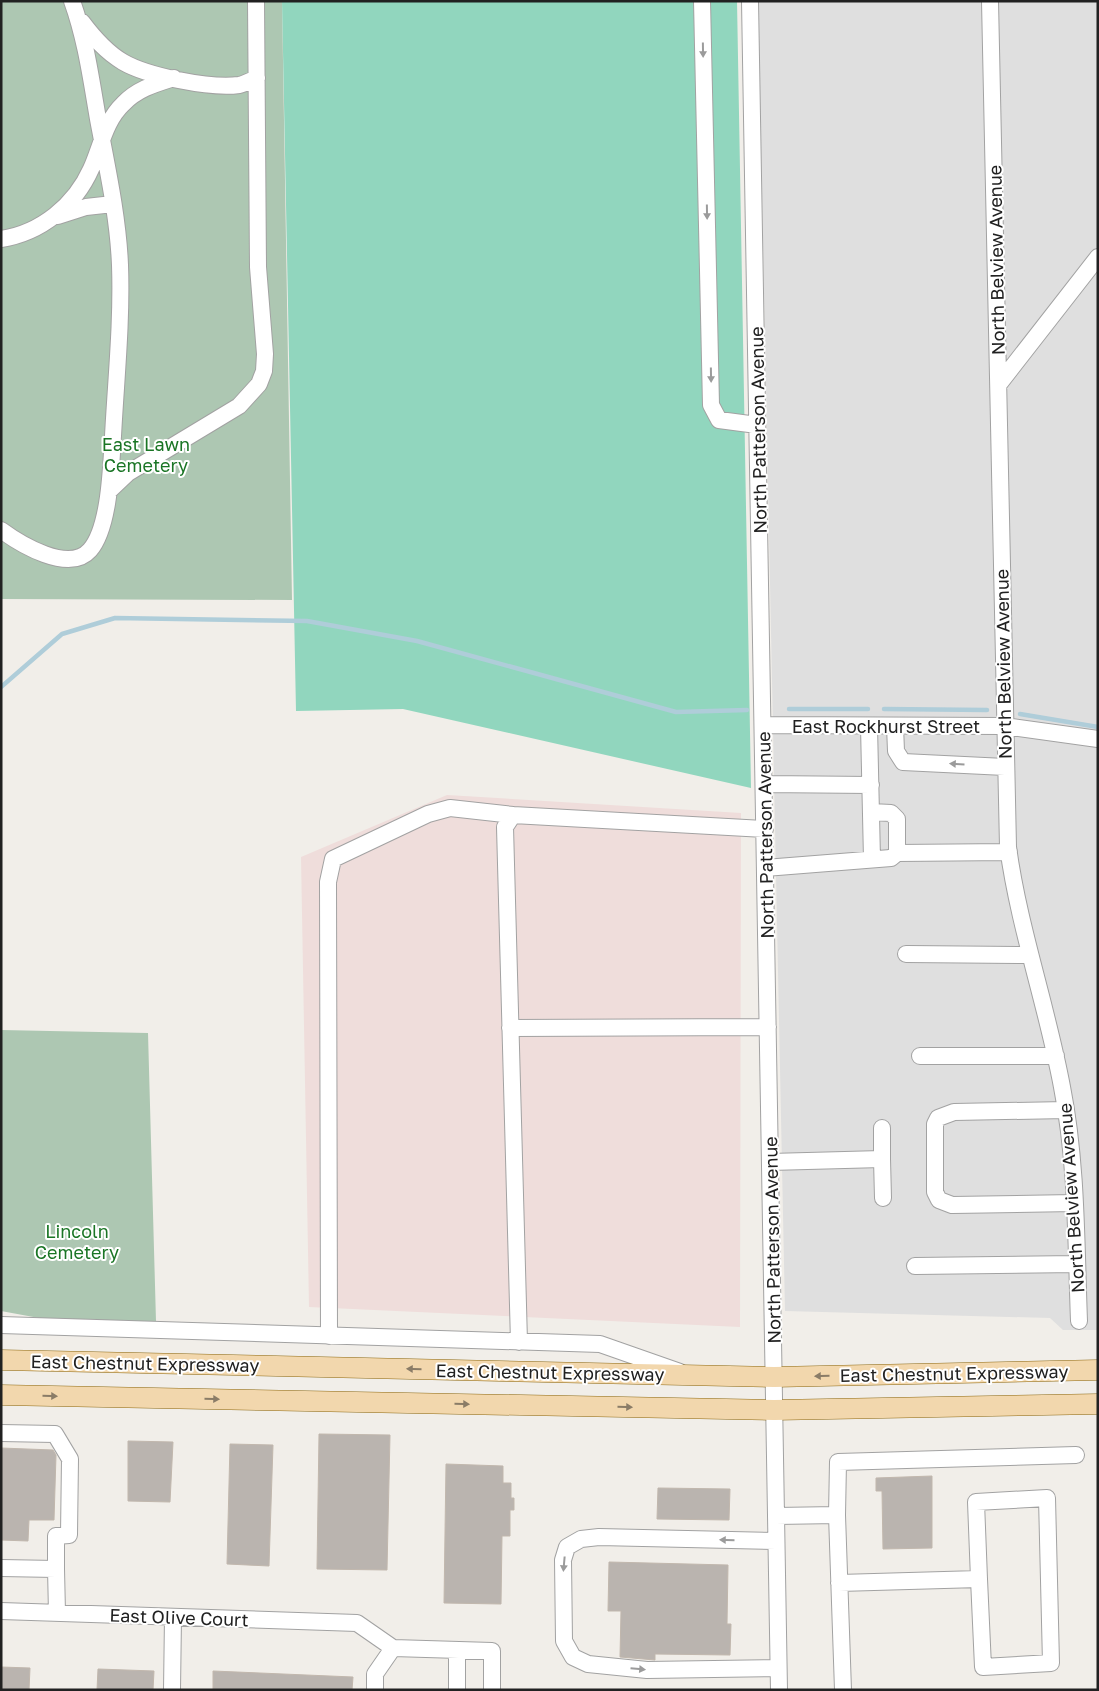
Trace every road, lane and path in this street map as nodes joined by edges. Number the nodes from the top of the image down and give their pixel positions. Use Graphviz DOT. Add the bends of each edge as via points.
graph roads {
  1 [pos="256,1"];
  2 [pos="702,1"];
  3 [pos="750,1"];
  4 [pos="990,1"];
  5 [pos="74,8"];
  6 [pos="174,78"];
  7 [pos="257,78"];
  8 [pos="102,140"];
  9 [pos="113,204"];
  10 [pos="47,222"];
  11 [pos="1,239"];
  12 [pos="1098,257"];
  13 [pos="999,384"];
  14 [pos="757,425"];
  15 [pos="109,490"];
  16 [pos="4,533"];
  17 [pos="763,725"];
  18 [pos="869,726"];
  19 [pos="895,726"];
  20 [pos="1004,726"];
  21 [pos="1098,739"];
  22 [pos="1005,767"];
  23 [pos="764,784"];
  24 [pos="871,785"];
  25 [pos="871,812"];
  26 [pos="513,815"];
  27 [pos="764,829"];
  28 [pos="1009,852"];
  29 [pos="897,853"];
  30 [pos="872,859"];
  31 [pos="765,868"];
  32 [pos="906,954"];
  33 [pos="1029,955"];
  34 [pos="768,1027"];
  35 [pos="510,1028"];
  36 [pos="920,1056"];
  37 [pos="1056,1056"];
  38 [pos="1066,1110"];
  39 [pos="882,1128"];
  40 [pos="882,1159"];
  41 [pos="770,1162"];
  42 [pos="883,1198"];
  43 [pos="1074,1203"];
  44 [pos="1077,1264"];
  45 [pos="915,1266"];
  46 [pos="1079,1320"];
  47 [pos="1,1325"];
  48 [pos="329,1336"];
  49 [pos="518,1342"];
  50 [pos="1,1360"];
  51 [pos="1098,1370"];
  52 [pos="689,1375"];
  53 [pos="774,1377"];
  54 [pos="1,1395"];
  55 [pos="1098,1404"];
  56 [pos="774,1410"];
  57 [pos="1,1433"];
  58 [pos="1076,1455"];
  59 [pos="837,1515"];
  60 [pos="776,1516"];
  61 [pos="776,1541"];
  62 [pos="1,1568"];
  63 [pos="56,1569"];
  64 [pos="979,1579"];
  65 [pos="839,1583"];
  66 [pos="1,1611"];
  67 [pos="57,1613"];
  68 [pos="173,1617"];
  69 [pos="393,1648"];
  70 [pos="457,1650"];
  71 [pos="778,1668"];
  72 [pos="172,1690"];
  73 [pos="375,1690"];
  74 [pos="457,1690"];
  75 [pos="492,1690"];
  76 [pos="779,1690"];
  77 [pos="843,1690"];
  1 -- 7 [label="street"];
  2 -- 14 [label="street, one-way" via="712,405 719,420"];
  3 -- 14 [label="street, North Patterson Avenue"];
  4 -- 13 [label="street, North Belview Avenue"];
  5 -- 6 [label="street" via="92,36 124,62 147,72"];
  5 -- 8 [label="street" via="87,53"];
  6 -- 7 [label="street" via="221,85 239,85"];
  6 -- 8 [label="street" via="136,93 122,104"];
  7 -- 15 [label="street" via="258,267 265,354 260,384 239,406 128,473"];
  8 -- 9 [label="street"];
  8 -- 10 [label="street" via="78,194"];
  9 -- 10 [label="street" via="68,212"];
  9 -- 15 [label="street" via="120,265 120,322"];
  10 -- 11 [label="street"];
  12 -- 13 [label="street"];
  13 -- 20 [label="street, North Belview Avenue"];
  14 -- 17 [label="street, North Patterson Avenue"];
  15 -- 16 [label="street" via="98,535 90,550 81,556 62,558 45,555"];
  17 -- 18 [label="street, East Rockhurst Street"];
  17 -- 23 [label="street, North Patterson Avenue"];
  18 -- 19 [label="street, East Rockhurst Street"];
  18 -- 24 [label="street"];
  19 -- 20 [label="street, East Rockhurst Street"];
  22 -- 19 [label="street, one-way" via="904,762 896,751"];
  20 -- 21 [label="street, East Rockhurst Street"];
  20 -- 22 [label="street, North Belview Avenue"];
  22 -- 28 [label="street, North Belview Avenue"];
  23 -- 24 [label="street"];
  23 -- 27 [label="street, North Patterson Avenue"];
  24 -- 25 [label="street"];
  25 -- 29 [label="street" via="891,814 897,818"];
  25 -- 30 [label="street"];
  26 -- 27 [label="street"];
  26 -- 35 [label="street" via="505,827"];
  26 -- 48 [label="street" via="450,808 428,814 333,859 328,882"];
  27 -- 31 [label="street, North Patterson Avenue"];
  28 -- 29 [label="street"];
  28 -- 33 [label="street, North Belview Avenue" via="1013,887"];
  29 -- 30 [label="street" via="891,858"];
  30 -- 31 [label="street"];
  31 -- 34 [label="street, North Patterson Avenue"];
  32 -- 33 [label="street"];
  33 -- 37 [label="street, North Belview Avenue"];
  34 -- 35 [label="street"];
  34 -- 41 [label="street, North Patterson Avenue"];
  35 -- 49 [label="street"];
  36 -- 37 [label="street"];
  37 -- 38 [label="street, North Belview Avenue"];
  38 -- 43 [label="street, North Belview Avenue"];
  38 -- 43 [label="street" via="954,1112 938,1118 935,1124 935,1192 939,1200 952,1205"];
  39 -- 40 [label="street"];
  40 -- 41 [label="street"];
  40 -- 42 [label="street"];
  41 -- 53 [label="street, North Patterson Avenue"];
  43 -- 44 [label="street, North Belview Avenue"];
  44 -- 45 [label="street"];
  44 -- 46 [label="street, North Belview Avenue"];
  47 -- 48 [label="street"];
  48 -- 49 [label="street"];
  49 -- 52 [label="street" via="600,1344"];
  52 -- 50 [label="main road, East Chestnut Expressway, one-way"];
  51 -- 53 [label="main road, East Chestnut Expressway, one-way"];
  52 -- 53 [label="main road, East Chestnut Expressway"];
  53 -- 56 [label="street, North Patterson Avenue"];
  54 -- 56 [label="main road, East Chestnut Expressway, one-way"];
  55 -- 56 [label="main road, East Chestnut Expressway"];
  56 -- 60 [label="street, North Patterson Avenue"];
  57 -- 63 [label="street" via="55,1434 70,1459 70,1535 56,1536"];
  58 -- 59 [label="street" via="838,1462"];
  59 -- 60 [label="street"];
  59 -- 65 [label="street"];
  60 -- 61 [label="street, North Patterson Avenue"];
  61 -- 71 [label="street, North Patterson Avenue"];
  61 -- 71 [label="street, one-way" via="581,1539 567,1547 563,1560 564,1641 573,1657 588,1664 647,1670"];
  62 -- 63 [label="street"];
  63 -- 67 [label="street"];
  64 -- 64 [label="street" via="983,1667 1051,1664 1047,1498 976,1502"];
  64 -- 65 [label="street"];
  65 -- 77 [label="street"];
  66 -- 67 [label="street, East Olive Court"];
  67 -- 68 [label="street, East Olive Court"];
  68 -- 69 [label="street, East Olive Court" via="357,1623"];
  68 -- 72 [label="street"];
  69 -- 70 [label="street"];
  69 -- 73 [label="street" via="375,1674"];
  70 -- 74 [label="street"];
  70 -- 75 [label="street" via="492,1651"];
  71 -- 76 [label="street, North Patterson Avenue"];
}
